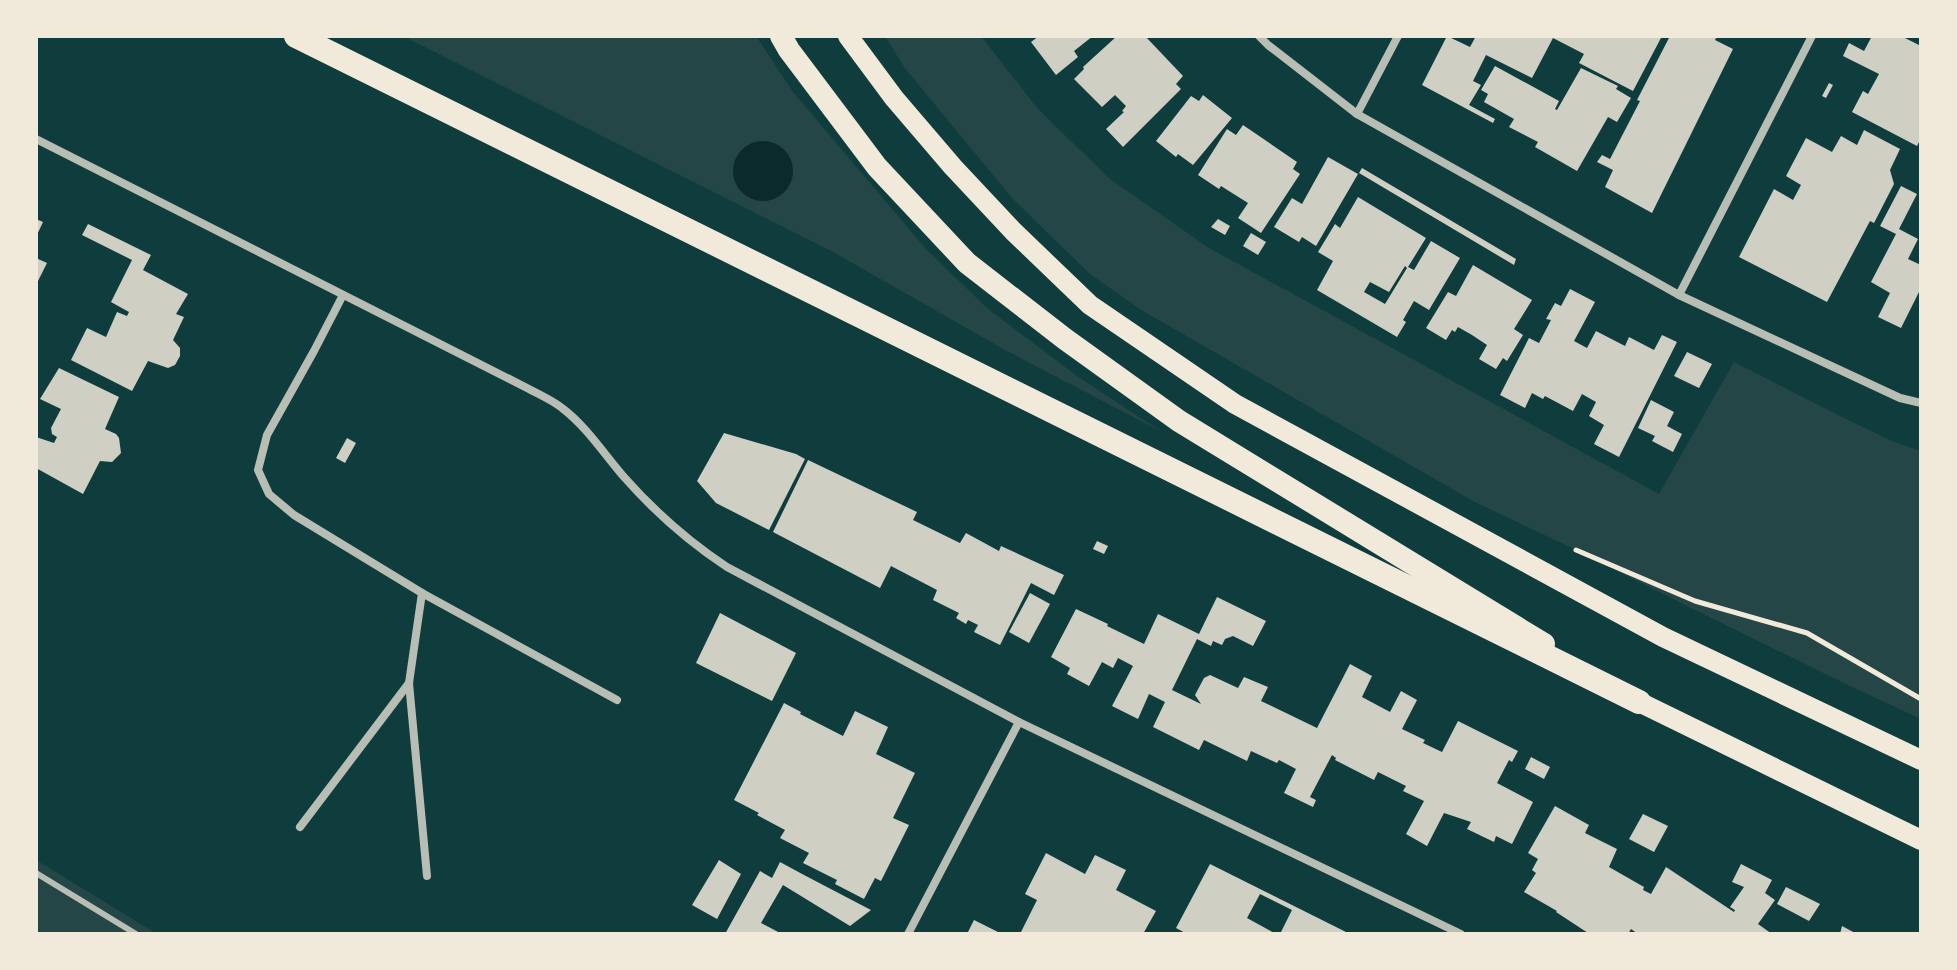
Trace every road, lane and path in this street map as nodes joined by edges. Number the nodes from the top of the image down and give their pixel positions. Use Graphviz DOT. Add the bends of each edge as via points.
graph roads {
  1 [pos="296,36"];
  2 [pos="781,36"];
  3 [pos="848,36"];
  4 [pos="1259,36"];
  5 [pos="1398,36"];
  6 [pos="1812,36"];
  7 [pos="1357,114"];
  8 [pos="36,139"];
  9 [pos="343,295"];
  10 [pos="1679,295"];
  11 [pos="1921,403"];
  12 [pos="1576,550"];
  13 [pos="422,593"];
  14 [pos="409,683"];
  15 [pos="1921,699"];
  16 [pos="617,700"];
  17 [pos="1639,702"];
  18 [pos="1019,722"];
  19 [pos="1921,760"];
  20 [pos="300,827"];
  21 [pos="1921,840"];
  22 [pos="36,873"];
  23 [pos="427,876"];
  24 [pos="1447,931"];
  25 [pos="136,934"];
  26 [pos="908,934"];
  27 [pos="1461,934"];
  1 -- 17 [label="highway"];
  2 -- 17 [label="highway" via="877,167 967,263 1052,330 1179,421"];
  3 -- 19 [label="main road" via="953,167 1090,305 1235,404 1663,637"];
  4 -- 7 [label="street"];
  5 -- 7 [label="street"];
  6 -- 10 [label="street"];
  7 -- 10 [label="street"];
  8 -- 9 [label="street"];
  9 -- 13 [label="street" via="267,435 258,470 269,494 294,515"];
  9 -- 18 [label="street" via="562,408 669,522 727,567"];
  10 -- 11 [label="street"];
  12 -- 15 [label="path" via="1695,601 1807,633"];
  13 -- 14 [label="street"];
  13 -- 16 [label="street"];
  14 -- 20 [label="street"];
  14 -- 23 [label="street"];
  17 -- 21 [label="main road"];
  18 -- 24 [label="street"];
  18 -- 26 [label="street"];
  22 -- 25 [label="lane"];
  24 -- 27 [label="street"];
}
